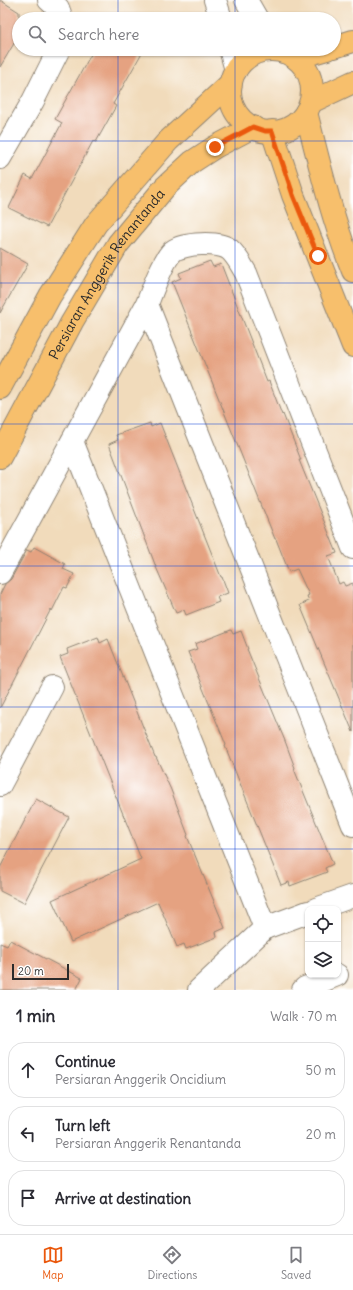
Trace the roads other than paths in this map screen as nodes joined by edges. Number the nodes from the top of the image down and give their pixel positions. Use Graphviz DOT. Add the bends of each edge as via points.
graph roads {
  1 [pos="49,0"];
  2 [pos="215,0"];
  3 [pos="246,0"];
  4 [pos="59,12"];
  5 [pos="219,12"];
  6 [pos="253,12"];
  7 [pos="353,41"];
  8 [pos="341,45"];
  9 [pos="56,56"];
  10 [pos="231,56"];
  11 [pos="250,56"];
  12 [pos="290,56"];
  13 [pos="234,76"];
  14 [pos="353,82"];
  15 [pos="308,107"];
  16 [pos="262,129"];
  17 [pos="0,158"];
  18 [pos="353,271"];
  19 [pos="147,304"];
  20 [pos="353,346"];
  21 [pos="0,388"];
  22 [pos="72,441"];
  23 [pos="0,457"];
  24 [pos="353,548"];
  25 [pos="0,573"];
  26 [pos="52,687"];
  27 [pos="0,785"];
  28 [pos="353,825"];
  29 [pos="353,896"];
  30 [pos="325,906"];
  31 [pos="305,913"];
  32 [pos="265,928"];
  33 [pos="353,969"];
  34 [pos="341,974"];
  35 [pos="330,978"];
  36 [pos="199,990"];
  37 [pos="303,990"];
  1 -- 4 [label="street"];
  2 -- 5 [label="street"];
  3 -- 6 [label="street"];
  7 -- 8 [label="main road"];
  9 -- 17 [label="street"];
  10 -- 13 [label="street"];
  11 -- 13 [label="main road" via="245,59"];
  12 -- 15 [label="main road" via="308,73 312,92"];
  13 -- 16 [label="main road" via="231,92 235,109 246,122"];
  13 -- 21 [label="main road" via="168,141 96,224 50,296"];
  14 -- 15 [label="main road"];
  15 -- 16 [label="main road" via="300,120 292,126 282,130"];
  15 -- 18 [label="main road" via="324,183"];
  16 -- 20 [label="main road" via="293,195"];
  16 -- 23 [label="main road, Persiaran Anggerik Renantanda" via="215,147 192,162 165,187 118,244 72,322"];
  19 -- 22 [label="street"];
  19 -- 24 [label="street" via="164,264 173,251 185,246 214,245 229,249 238,259 246,273"];
  19 -- 28 [label="street"];
  22 -- 25 [label="street"];
  22 -- 32 [label="street"];
  26 -- 27 [label="street"];
  29 -- 30 [label="street"];
  31 -- 32 [label="street"];
  32 -- 36 [label="street"];
  33 -- 34 [label="street"];
  35 -- 37 [label="street"];
}
